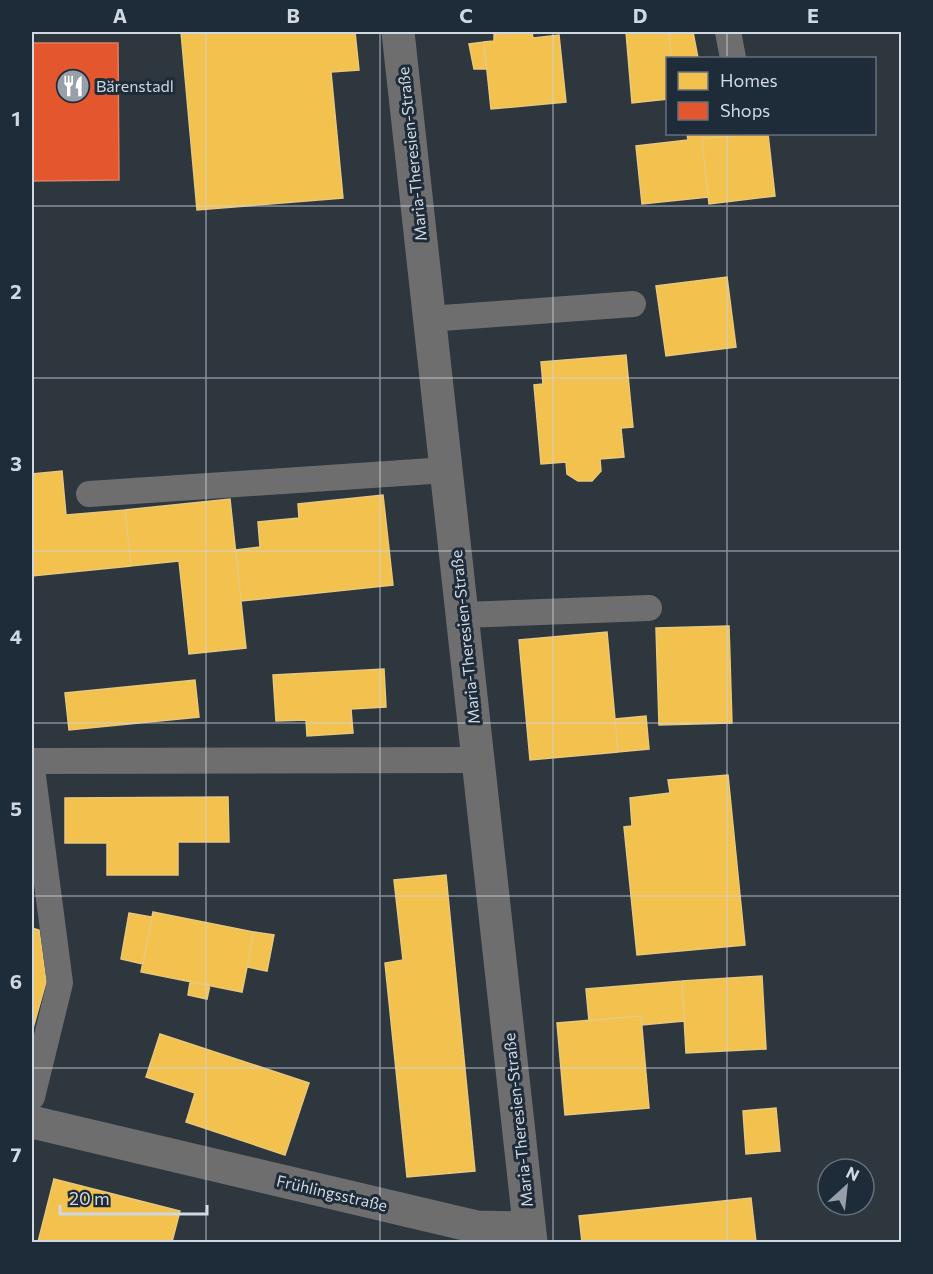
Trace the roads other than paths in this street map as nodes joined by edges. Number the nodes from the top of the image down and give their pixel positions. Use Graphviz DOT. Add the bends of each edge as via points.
graph roads {
  1 [pos="398,32"];
  2 [pos="728,32"];
  3 [pos="733,57"];
  4 [pos="633,304"];
  5 [pos="429,319"];
  6 [pos="446,470"];
  7 [pos="88,494"];
  8 [pos="649,608"];
  9 [pos="462,615"];
  10 [pos="478,760"];
  11 [pos="32,761"];
  12 [pos="32,769"];
  13 [pos="32,1097"];
  14 [pos="32,1122"];
  15 [pos="530,1235"];
  1 -- 5 [label="street, Maria-Theresien-Straße"];
  2 -- 3 [label="lane"];
  4 -- 5 [label="lane"];
  5 -- 6 [label="street, Maria-Theresien-Straße"];
  6 -- 7 [label="lane"];
  6 -- 9 [label="street, Maria-Theresien-Straße"];
  8 -- 9 [label="lane"];
  9 -- 10 [label="street, Maria-Theresien-Straße"];
  10 -- 11 [label="lane"];
  10 -- 15 [label="street, Maria-Theresien-Straße"];
  12 -- 13 [label="lane" via="60,983"];
  14 -- 15 [label="street, Frühlingsstraße" via="477,1227"];
}
